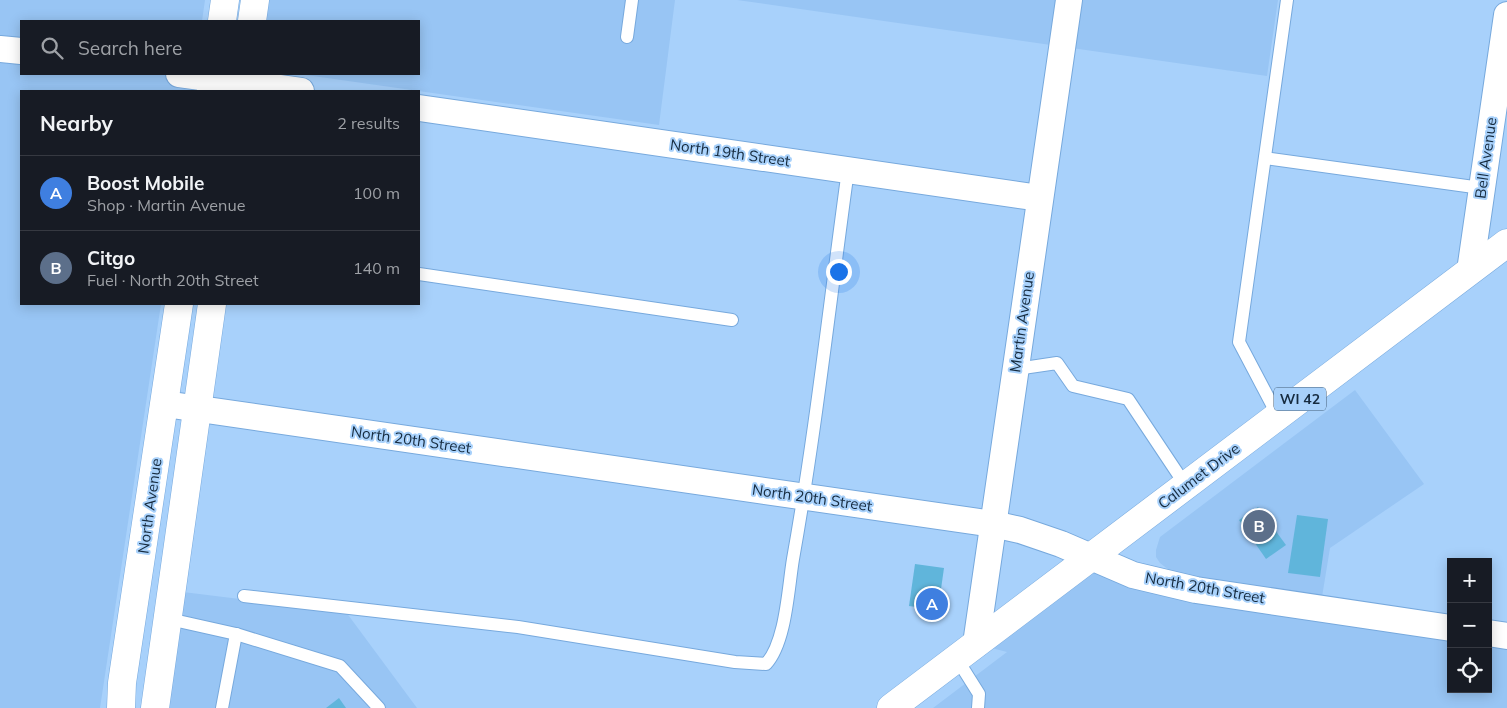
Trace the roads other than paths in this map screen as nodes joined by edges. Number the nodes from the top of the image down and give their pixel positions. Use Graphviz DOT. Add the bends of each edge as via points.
graph roads {
  1 [pos="225,0"];
  2 [pos="255,0"];
  3 [pos="632,0"];
  4 [pos="1069,0"];
  5 [pos="1287,0"];
  6 [pos="1507,15"];
  7 [pos="222,20"];
  8 [pos="252,20"];
  9 [pos="627,37"];
  10 [pos="0,49"];
  11 [pos="20,51"];
  12 [pos="184,75"];
  13 [pos="212,81"];
  14 [pos="243,83"];
  15 [pos="294,90"];
  16 [pos="420,108"];
  17 [pos="1265,158"];
  18 [pos="848,170"];
  19 [pos="1481,188"];
  20 [pos="1040,198"];
  21 [pos="1507,243"];
  22 [pos="1470,271"];
  23 [pos="420,274"];
  24 [pos="179,305"];
  25 [pos="212,305"];
  26 [pos="732,320"];
  27 [pos="1016,369"];
  28 [pos="165,404"];
  29 [pos="198,409"];
  30 [pos="1278,416"];
  31 [pos="1186,486"];
  32 [pos="804,497"];
  33 [pos="993,524"];
  34 [pos="1093,556"];
  35 [pos="244,596"];
  36 [pos="169,619"];
  37 [pos="1447,627"];
  38 [pos="236,634"];
  39 [pos="1492,634"];
  40 [pos="1507,636"];
  41 [pos="966,651"];
  42 [pos="121,708"];
  43 [pos="155,708"];
  44 [pos="222,708"];
  45 [pos="379,708"];
  46 [pos="891,708"];
  47 [pos="978,708"];
  1 -- 7 [label="main road"];
  2 -- 8 [label="main road"];
  3 -- 9 [label="lane"];
  4 -- 20 [label="street, Martin Avenue"];
  5 -- 17 [label="lane"];
  6 -- 19 [label="street, Bell Avenue"];
  10 -- 11 [label="street"];
  12 -- 13 [label="street"];
  13 -- 14 [label="street"];
  14 -- 15 [label="street"];
  16 -- 18 [label="street, North 19th Street"];
  17 -- 19 [label="lane"];
  17 -- 30 [label="lane" via="1239,342"];
  18 -- 20 [label="street, North 19th Street"];
  18 -- 32 [label="lane"];
  19 -- 22 [label="street, Bell Avenue"];
  20 -- 27 [label="street, Martin Avenue"];
  21 -- 22 [label="main road, Calumet Drive / WI 42"];
  22 -- 30 [label="main road, Calumet Drive / WI 42"];
  23 -- 26 [label="lane"];
  24 -- 28 [label="main road, North Avenue"];
  25 -- 29 [label="main road"];
  27 -- 31 [label="lane" via="1057,363 1073,386 1128,399"];
  27 -- 33 [label="street, Martin Avenue"];
  28 -- 29 [label="street, North 20th Street"];
  28 -- 42 [label="main road, North Avenue" via="122,683"];
  29 -- 32 [label="street, North 20th Street"];
  29 -- 36 [label="main road"];
  30 -- 31 [label="main road, Calumet Drive / WI 42"];
  31 -- 34 [label="main road, Calumet Drive / WI 42"];
  32 -- 33 [label="street, North 20th Street"];
  32 -- 35 [label="lane" via="782,628 774,655 766,664 735,662 518,627"];
  33 -- 34 [label="street, North 20th Street" via="1020,530"];
  33 -- 41 [label="street, Martin Avenue"];
  34 -- 37 [label="street, North 20th Street" via="1133,575 1196,590"];
  34 -- 41 [label="main road, Calumet Drive / WI 42"];
  36 -- 38 [label="lane"];
  36 -- 43 [label="main road"];
  38 -- 44 [label="lane"];
  38 -- 45 [label="lane" via="340,666"];
  39 -- 40 [label="street"];
  41 -- 46 [label="main road, Calumet Drive / WI 42"];
  41 -- 47 [label="lane" via="979,694"];
}
